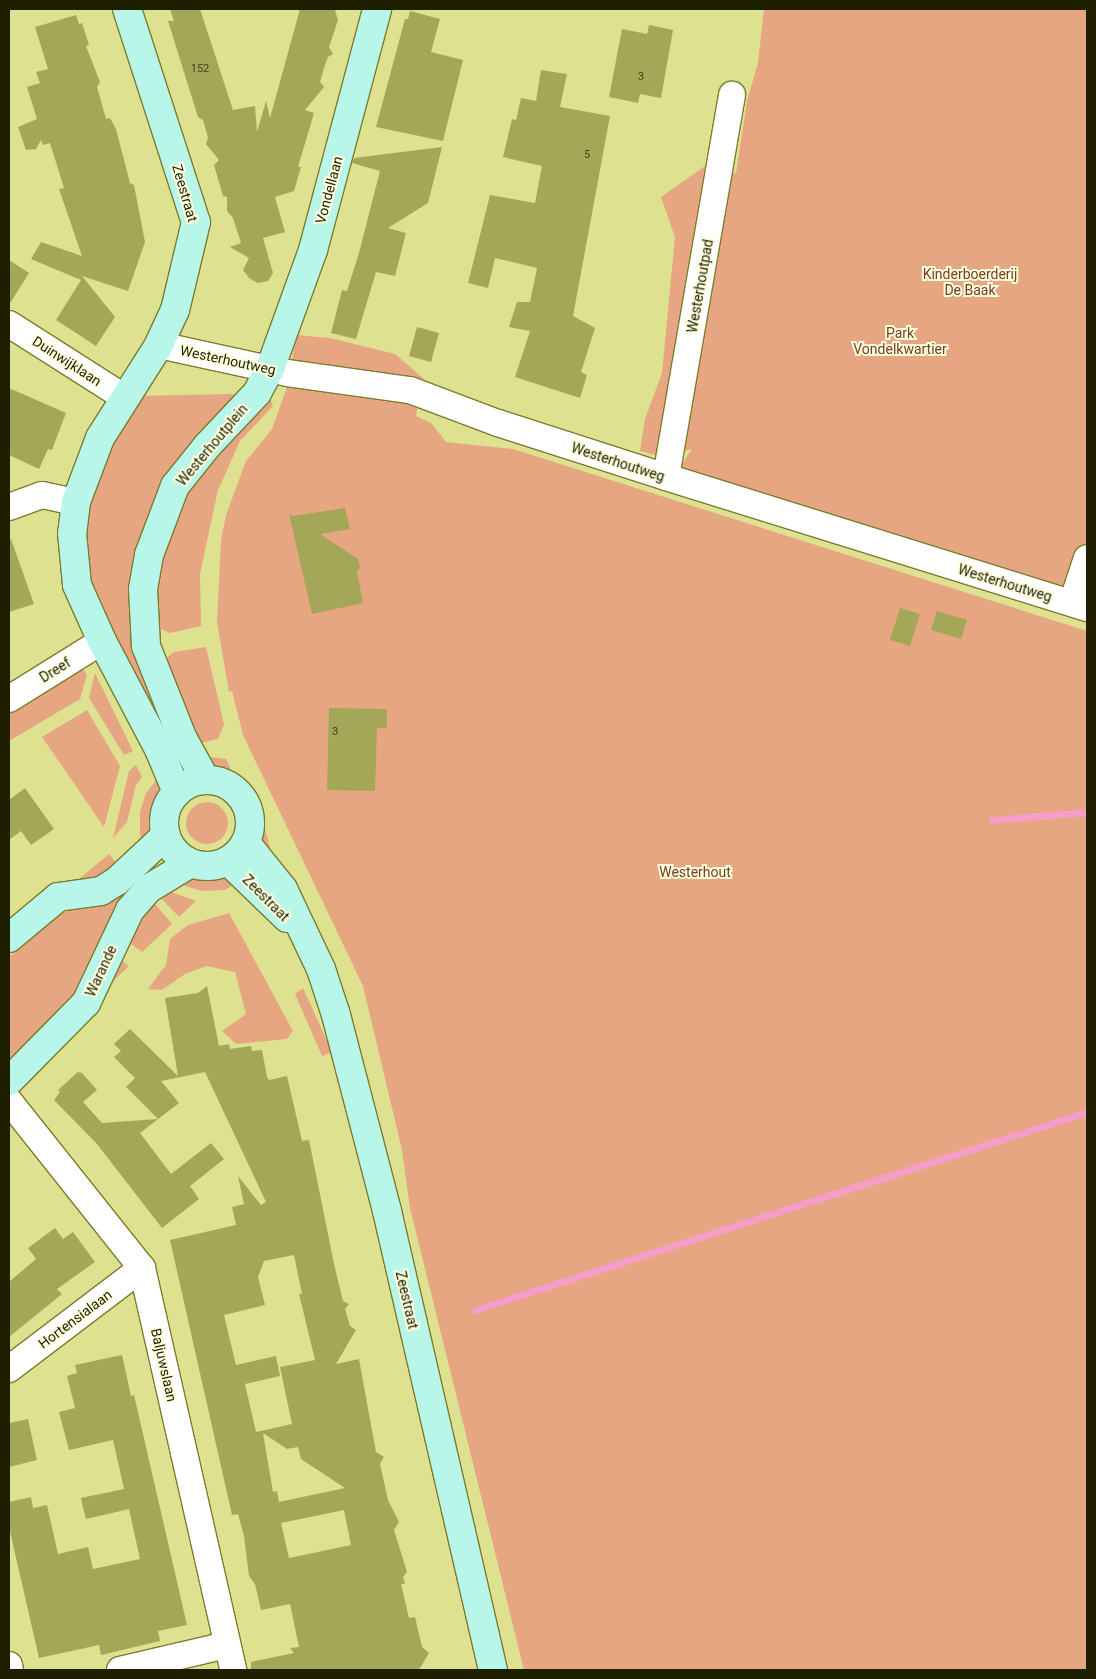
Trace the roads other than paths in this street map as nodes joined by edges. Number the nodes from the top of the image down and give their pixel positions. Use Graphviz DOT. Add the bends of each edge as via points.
graph roads {
  1 [pos="128,9"];
  2 [pos="377,9"];
  3 [pos="732,95"];
  4 [pos="9,324"];
  5 [pos="159,345"];
  6 [pos="270,369"];
  7 [pos="125,398"];
  8 [pos="666,477"];
  9 [pos="76,502"];
  10 [pos="9,507"];
  11 [pos="1087,558"];
  12 [pos="1080,606"];
  13 [pos="102,641"];
  14 [pos="9,699"];
  15 [pos="204,779"];
  16 [pos="177,792"];
  17 [pos="166,835"];
  18 [pos="237,852"];
  19 [pos="191,863"];
  20 [pos="9,938"];
  21 [pos="9,1080"];
  22 [pos="9,1101"];
  23 [pos="142,1268"];
  24 [pos="9,1369"];
  25 [pos="227,1645"];
  26 [pos="9,1665"];
  27 [pos="10,1670"];
  28 [pos="120,1670"];
  29 [pos="233,1670"];
  30 [pos="493,1670"];
  1 -- 5 [label="street, Zeestraat" via="196,222 175,310"];
  2 -- 6 [label="street, Vondellaan" via="312,250"];
  3 -- 8 [label="street, Westerhoutpad"];
  4 -- 7 [label="street, Duinwijklaan"];
  5 -- 6 [label="street, Westerhoutweg"];
  5 -- 7 [label="street, Zeestraat"];
  6 -- 8 [label="street, Westerhoutweg" via="410,390 498,423"];
  6 -- 15 [label="street, Westerhoutplein" via="257,393 207,446 176,486 156,531 143,589 146,646 182,737"];
  7 -- 9 [label="street" via="100,438"];
  8 -- 12 [label="street, Westerhoutweg"];
  9 -- 10 [label="street" via="42,495"];
  9 -- 13 [label="street" via="72,533 77,585"];
  11 -- 12 [label="street, Westerhoutweg"];
  13 -- 14 [label="street, Dreef"];
  13 -- 16 [label="street" via="159,749"];
  15 -- 16 [label="street" via="187,784"];
  15 -- 18 [label="street" via="229,786 247,805 250,830"];
  16 -- 17 [label="street" via="166,808"];
  17 -- 19 [label="street" via="180,856"];
  17 -- 20 [label="street" via="117,881 101,891 58,897"];
  18 -- 19 [label="street" via="216,866"];
  18 -- 30 [label="street, Zeestraat" via="283,889 321,969 336,1015 387,1212"];
  19 -- 21 [label="street, Warande" via="148,889 130,910 86,1003"];
  22 -- 23 [label="street, Baljuwslaan"];
  23 -- 24 [label="street, Hortensialaan"];
  23 -- 25 [label="street, Baljuwslaan"];
  25 -- 28 [label="street"];
  25 -- 29 [label="street, Baljuwslaan"];
  26 -- 27 [label="street"];
}
